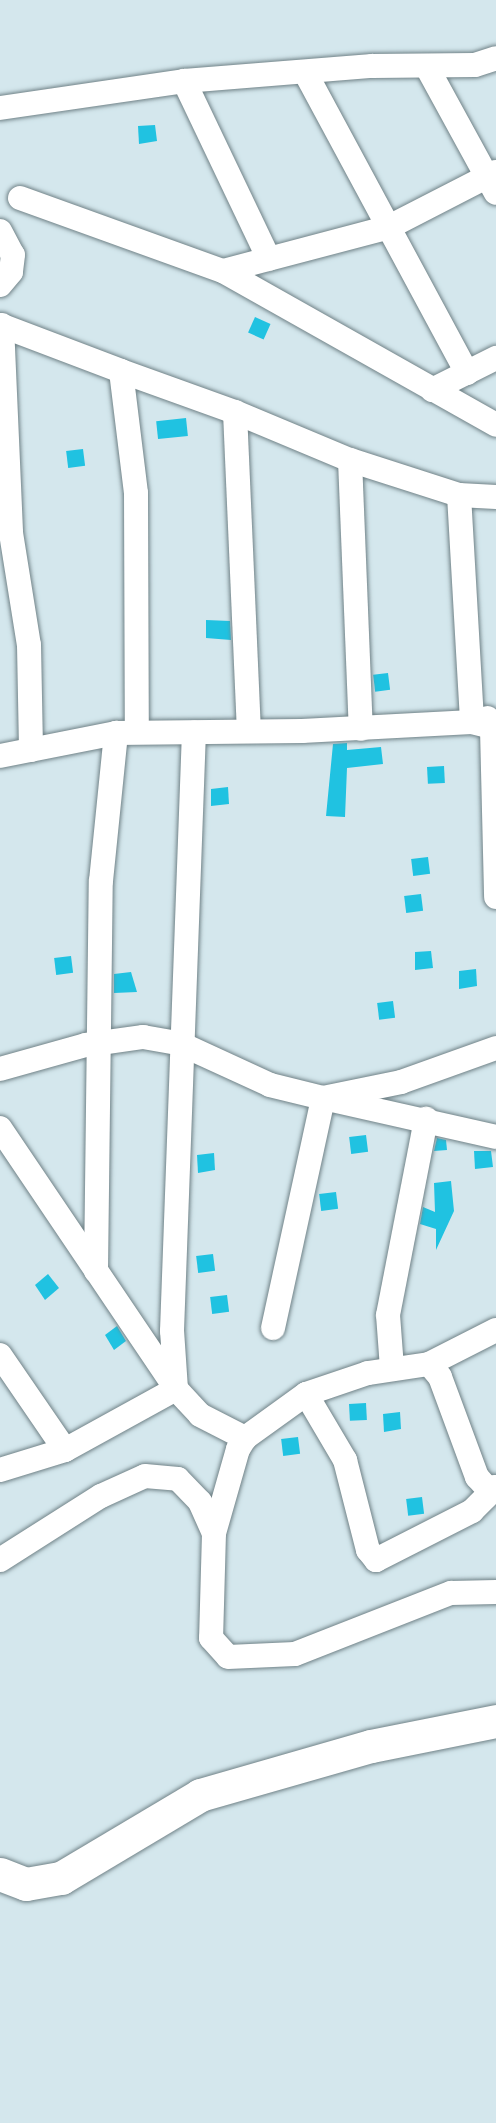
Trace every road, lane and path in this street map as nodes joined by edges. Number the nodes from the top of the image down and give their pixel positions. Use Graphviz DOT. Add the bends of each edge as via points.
graph roads {
  1 [pos="496,58"];
  2 [pos="428,69"];
  3 [pos="305,72"];
  4 [pos="184,81"];
  5 [pos="0,108"];
  6 [pos="493,181"];
  7 [pos="20,198"];
  8 [pos="389,227"];
  9 [pos="0,231"];
  10 [pos="269,259"];
  11 [pos="224,271"];
  12 [pos="0,285"];
  13 [pos="1,325"];
  14 [pos="496,358"];
  15 [pos="121,371"];
  16 [pos="467,373"];
  17 [pos="432,390"];
  18 [pos="235,412"];
  19 [pos="496,425"];
  20 [pos="350,460"];
  21 [pos="459,495"];
  22 [pos="496,497"];
  23 [pos="489,724"];
  24 [pos="361,729"];
  25 [pos="249,731"];
  26 [pos="126,732"];
  27 [pos="194,732"];
  28 [pos="31,750"];
  29 [pos="0,756"];
  30 [pos="496,897"];
  31 [pos="181,1044"];
  32 [pos="99,1045"];
  33 [pos="496,1048"];
  34 [pos="0,1069"];
  35 [pos="323,1098"];
  36 [pos="426,1119"];
  37 [pos="0,1128"];
  38 [pos="496,1137"];
  39 [pos="96,1270"];
  40 [pos="273,1328"];
  41 [pos="496,1330"];
  42 [pos="0,1355"];
  43 [pos="429,1364"];
  44 [pos="392,1368"];
  45 [pos="176,1389"];
  46 [pos="306,1394"];
  47 [pos="244,1438"];
  48 [pos="65,1450"];
  49 [pos="0,1470"];
  50 [pos="496,1487"];
  51 [pos="213,1533"];
  52 [pos="0,1560"];
  53 [pos="496,1592"];
  54 [pos="496,1721"];
  55 [pos="0,1874"];
  1 -- 2 [label="street" via="475,65"];
  2 -- 3 [label="street" via="372,66"];
  2 -- 6 [label="street"];
  3 -- 4 [label="street"];
  3 -- 8 [label="street"];
  4 -- 5 [label="street"];
  4 -- 10 [label="street"];
  6 -- 8 [label="street"];
  7 -- 11 [label="street"];
  8 -- 10 [label="street"];
  8 -- 16 [label="street"];
  9 -- 12 [label="street" via="13,255 11,272"];
  10 -- 11 [label="street"];
  11 -- 17 [label="street"];
  13 -- 15 [label="street"];
  13 -- 28 [label="street" via="11,532 29,645"];
  14 -- 16 [label="street"];
  15 -- 18 [label="street"];
  15 -- 26 [label="street" via="136,493"];
  16 -- 17 [label="street"];
  17 -- 19 [label="street"];
  18 -- 20 [label="street"];
  18 -- 25 [label="street"];
  20 -- 21 [label="street"];
  20 -- 24 [label="street"];
  21 -- 22 [label="street"];
  21 -- 23 [label="street"];
  23 -- 24 [label="street"];
  23 -- 30 [label="street"];
  24 -- 25 [label="street"];
  25 -- 27 [label="street"];
  26 -- 27 [label="street"];
  26 -- 28 [label="street"];
  26 -- 32 [label="street" via="101,881"];
  27 -- 31 [label="street"];
  28 -- 29 [label="street"];
  31 -- 32 [label="street" via="143,1037"];
  31 -- 35 [label="street" via="270,1084"];
  31 -- 45 [label="street" via="172,1331"];
  32 -- 34 [label="street"];
  32 -- 39 [label="street"];
  33 -- 35 [label="street" via="401,1082"];
  35 -- 36 [label="street"];
  35 -- 40 [label="street"];
  36 -- 38 [label="street"];
  36 -- 44 [label="street" via="388,1315"];
  37 -- 39 [label="street"];
  39 -- 45 [label="street"];
  41 -- 43 [label="street"];
  42 -- 48 [label="street"];
  43 -- 44 [label="street"];
  43 -- 50 [label="street" via="441,1377 477,1477 487,1488"];
  44 -- 46 [label="street"];
  45 -- 47 [label="street" via="200,1415"];
  45 -- 48 [label="street"];
  46 -- 47 [label="street"];
  46 -- 50 [label="street" via="345,1460 368,1550 376,1560 472,1511"];
  47 -- 51 [label="street"];
  48 -- 49 [label="street"];
  51 -- 52 [label="street" via="200,1502 178,1479 145,1476 101,1496"];
  51 -- 53 [label="street" via="209,1623 217,1648 228,1657 295,1654 451,1593"];
  54 -- 55 [label="main road" via="371,1746 200,1795 61,1878 26,1884"];
}
